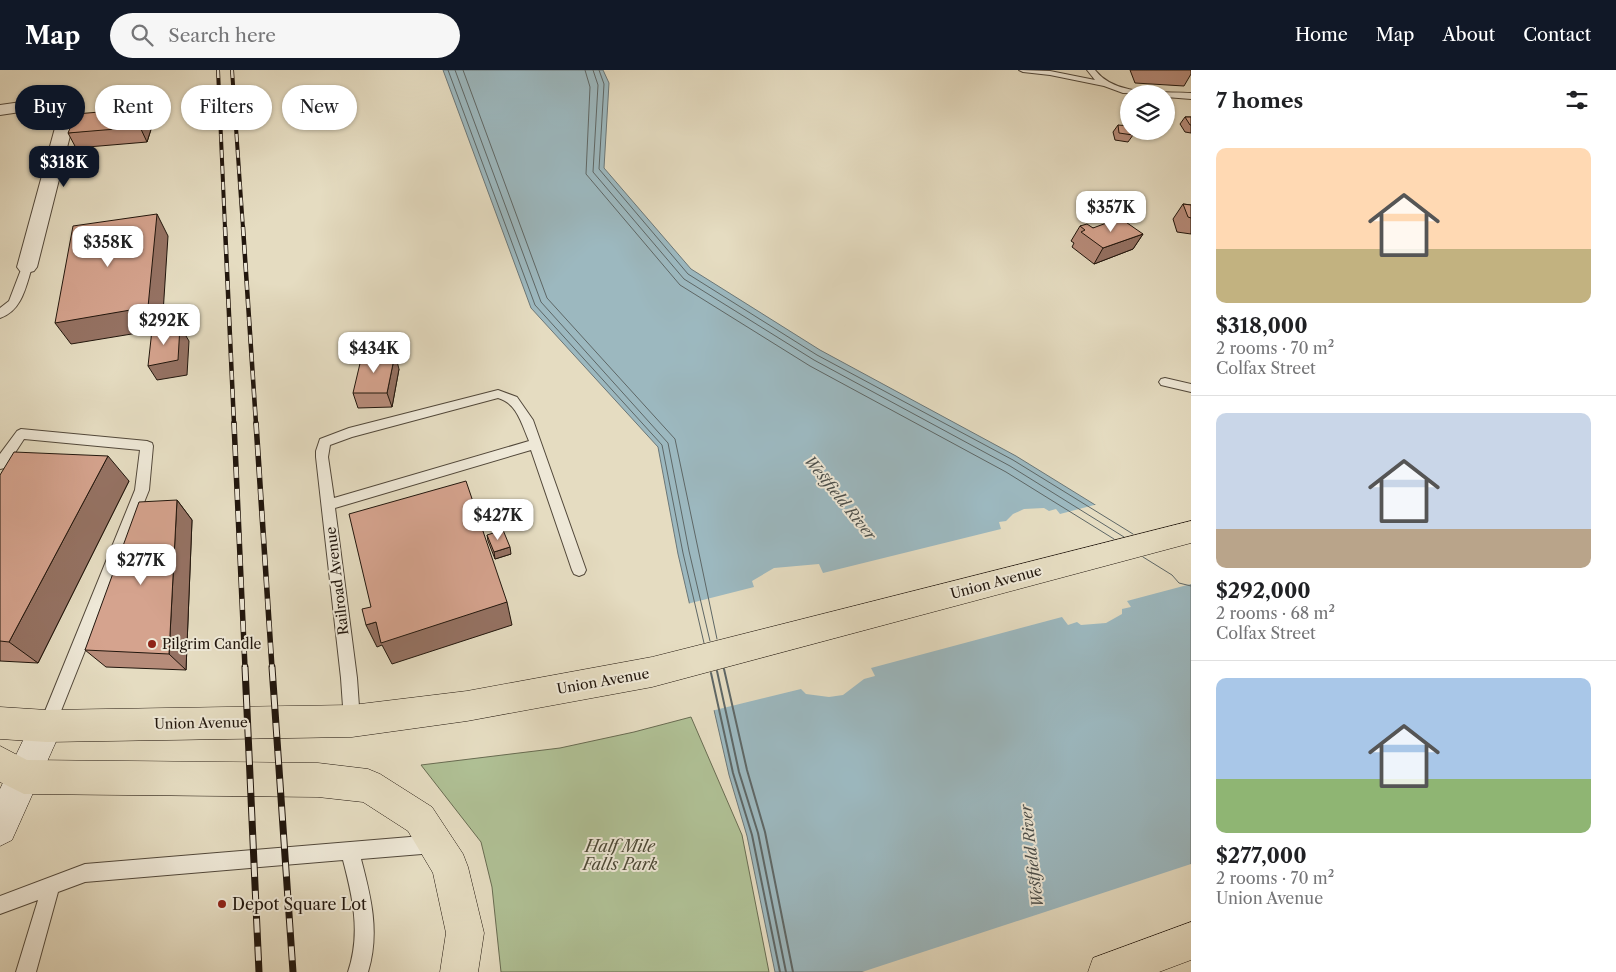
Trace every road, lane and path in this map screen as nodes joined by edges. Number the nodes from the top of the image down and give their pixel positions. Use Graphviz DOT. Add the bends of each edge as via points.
graph roads {
  1 [pos="1023,70"];
  2 [pos="1090,70"];
  3 [pos="1102,84"];
  4 [pos="1120,89"];
  5 [pos="1175,95"];
  6 [pos="1191,96"];
  7 [pos="0,110"];
  8 [pos="27,267"];
  9 [pos="0,314"];
  10 [pos="1164,382"];
  11 [pos="1191,388"];
  12 [pos="536,444"];
  13 [pos="0,464"];
  14 [pos="328,505"];
  15 [pos="1191,532"];
  16 [pos="579,570"];
  17 [pos="352,720"];
  18 [pos="0,723"];
  19 [pos="47,726"];
  20 [pos="12,770"];
  21 [pos="0,828"];
  22 [pos="435,844"];
  23 [pos="350,851"];
  24 [pos="51,886"];
  25 [pos="0,905"];
  26 [pos="1191,941"];
  27 [pos="26,972"];
  28 [pos="358,972"];
  29 [pos="459,972"];
  30 [pos="1108,972"];
  1 -- 3 [label="lane" via="1050,72"];
  2 -- 3 [label="lane"];
  3 -- 4 [label="lane"];
  5 -- 6 [label="lane"];
  7 -- 8 [label="street" via="71,100"];
  8 -- 9 [label="lane" via="14,303"];
  10 -- 11 [label="lane"];
  12 -- 14 [label="lane"];
  12 -- 14 [label="lane, Railroad Avenue" via="517,403 506,395 498,394 349,433 325,442 322,451"];
  12 -- 16 [label="lane"];
  13 -- 19 [label="lane" via="21,434 147,446 142,490"];
  14 -- 17 [label="lane, Railroad Avenue"];
  15 -- 17 [label="highway, Union Avenue" via="652,672 468,706"];
  17 -- 19 [label="highway, Union Avenue"];
  18 -- 19 [label="highway, Union Avenue"];
  19 -- 20 [label="main road"];
  20 -- 21 [label="main road"];
  20 -- 22 [label="highway" via="318,780 368,786 420,819"];
  22 -- 23 [label="lane"];
  22 -- 29 [label="highway" via="450,867 465,933"];
  23 -- 24 [label="lane" via="85,873"];
  23 -- 28 [label="lane" via="363,901 365,934"];
  24 -- 25 [label="lane"];
  24 -- 27 [label="lane"];
  26 -- 30 [label="highway"];
}
